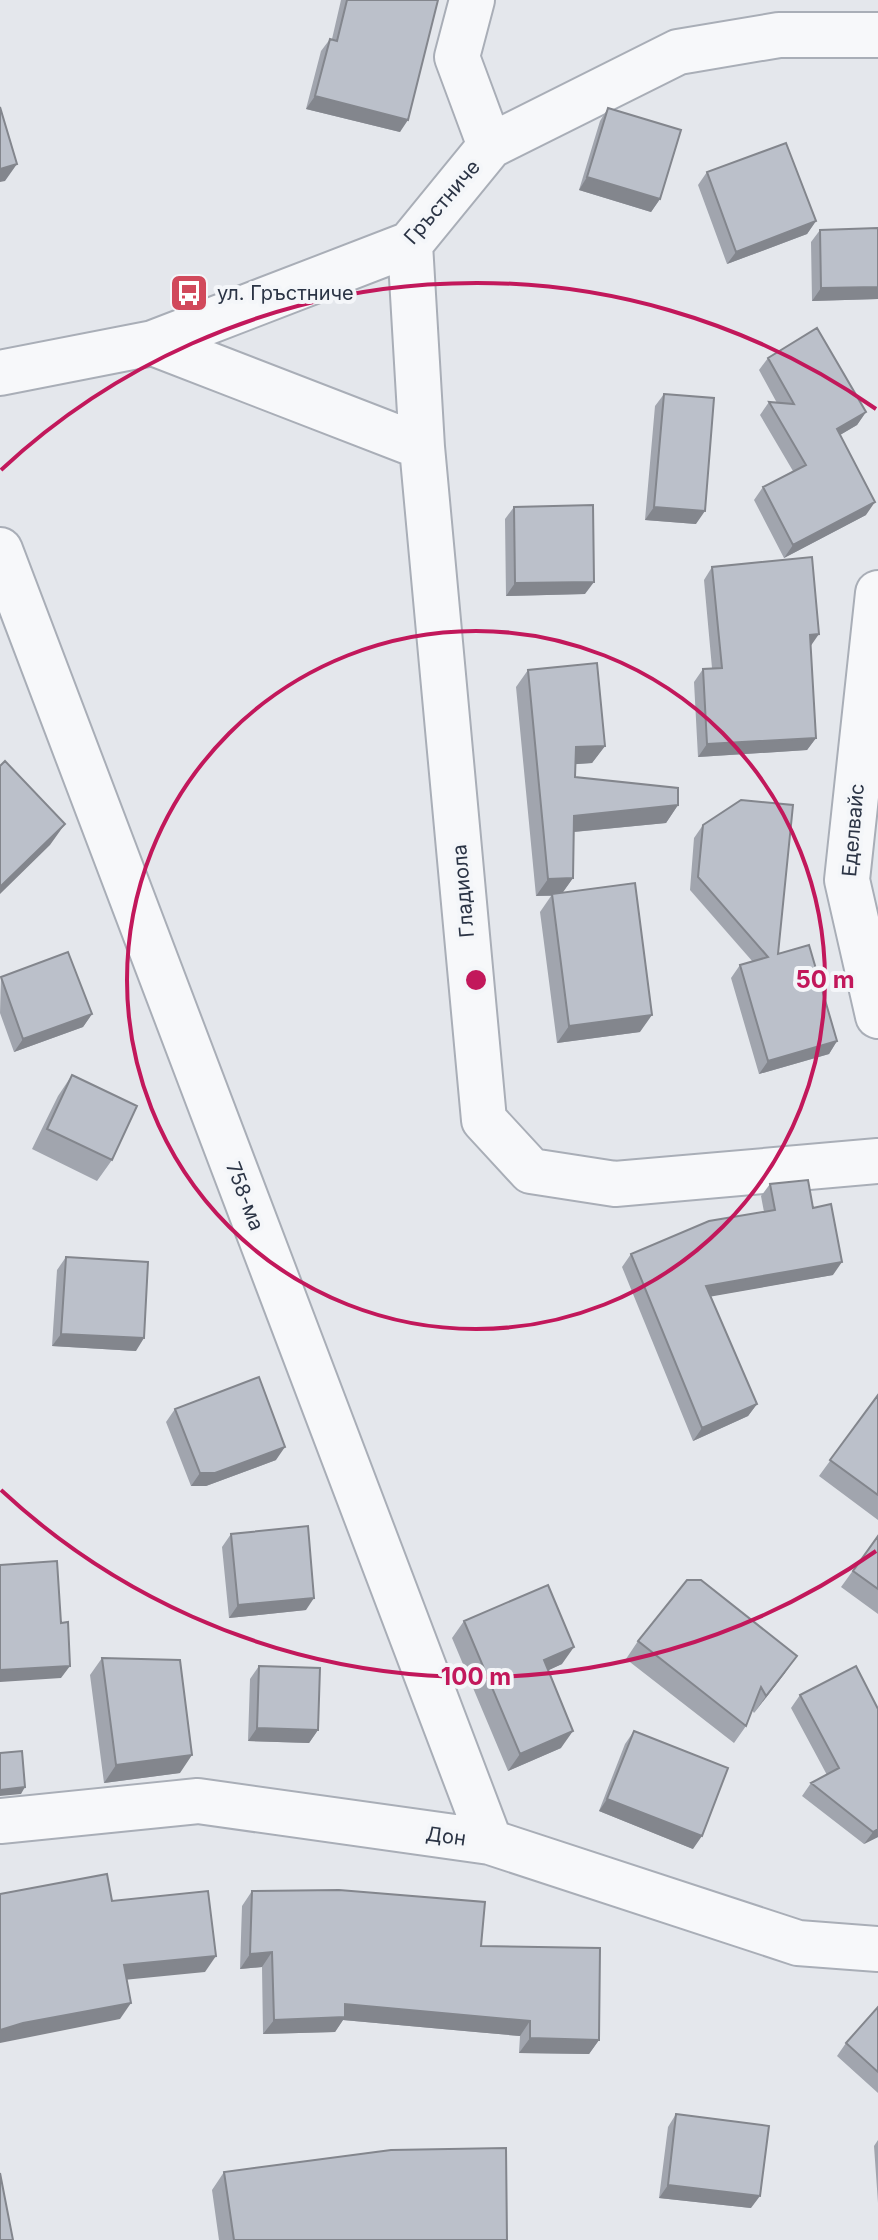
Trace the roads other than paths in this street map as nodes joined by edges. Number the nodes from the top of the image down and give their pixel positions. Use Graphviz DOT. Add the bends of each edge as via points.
graph roads {
  1 [pos="472,0"];
  2 [pos="878,35"];
  3 [pos="490,146"];
  4 [pos="410,244"];
  5 [pos="153,343"];
  6 [pos="0,373"];
  7 [pos="422,447"];
  8 [pos="0,550"];
  9 [pos="878,593"];
  10 [pos="878,1016"];
  11 [pos="878,1161"];
  12 [pos="0,1821"];
  13 [pos="490,1842"];
  14 [pos="878,1949"];
  1 -- 3 [label="street" via="457,57"];
  2 -- 3 [label="street, Гръстниче" via="779,35 678,52"];
  3 -- 4 [label="street, Гръстниче"];
  4 -- 5 [label="street, Гръстниче"];
  4 -- 7 [label="street, Гладиола"];
  5 -- 6 [label="street, Гръстниче"];
  5 -- 7 [label="street"];
  7 -- 11 [label="street, Гладиола" via="484,1120 531,1171 615,1184"];
  8 -- 13 [label="street, 758-ма"];
  9 -- 10 [label="street, Еделвайс" via="847,880"];
  12 -- 13 [label="street, Дон" via="198,1801"];
  13 -- 14 [label="street, Дон" via="798,1943"];
}
